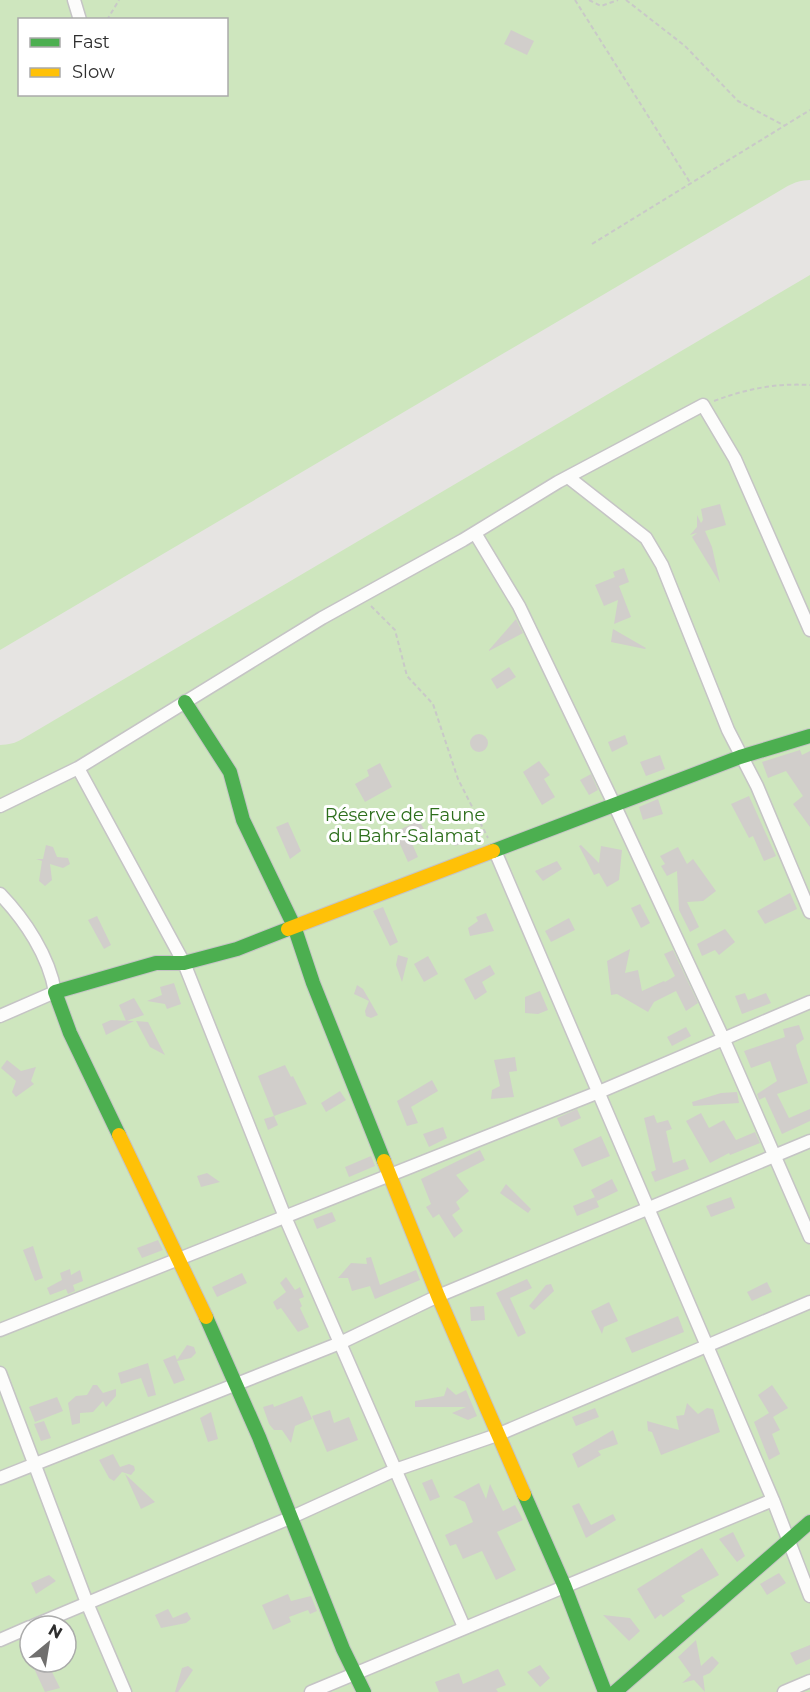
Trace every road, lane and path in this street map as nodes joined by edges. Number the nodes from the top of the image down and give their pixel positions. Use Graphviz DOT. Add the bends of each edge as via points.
graph roads {
  1 [pos="74,0"];
  2 [pos="119,0"];
  3 [pos="575,0"];
  4 [pos="589,0"];
  5 [pos="618,0"];
  6 [pos="626,0"];
  7 [pos="79,18"];
  8 [pos="108,18"];
  9 [pos="810,110"];
  10 [pos="785,126"];
  11 [pos="691,184"];
  12 [pos="592,244"];
  13 [pos="810,385"];
  14 [pos="703,405"];
  15 [pos="568,477"];
  16 [pos="475,533"];
  17 [pos="361,596"];
  18 [pos="810,630"];
  19 [pos="185,702"];
  20 [pos="810,736"];
  21 [pos="740,757"];
  22 [pos="78,768"];
  23 [pos="614,804"];
  24 [pos="0,806"];
  25 [pos="495,851"];
  26 [pos="0,894"];
  27 [pos="810,912"];
  28 [pos="294,926"];
  29 [pos="184,963"];
  30 [pos="55,992"];
  31 [pos="810,1002"];
  32 [pos="0,1016"];
  33 [pos="723,1038"];
  34 [pos="599,1092"];
  35 [pos="810,1141"];
  36 [pos="774,1155"];
  37 [pos="389,1174"];
  38 [pos="650,1209"];
  39 [pos="285,1216"];
  40 [pos="810,1237"];
  41 [pos="179,1258"];
  42 [pos="438,1296"];
  43 [pos="810,1302"];
  44 [pos="0,1330"];
  45 [pos="340,1342"];
  46 [pos="705,1345"];
  47 [pos="0,1373"];
  48 [pos="235,1383"];
  49 [pos="497,1435"];
  50 [pos="35,1467"];
  51 [pos="395,1470"];
  52 [pos="0,1478"];
  53 [pos="773,1500"];
  54 [pos="292,1517"];
  55 [pos="810,1522"];
  56 [pos="788,1543"];
  57 [pos="564,1585"];
  58 [pos="810,1596"];
  59 [pos="87,1603"];
  60 [pos="61,1614"];
  61 [pos="464,1627"];
  62 [pos="18,1632"];
  63 [pos="0,1640"];
  64 [pos="355,1672"];
  65 [pos="810,1681"];
  66 [pos="125,1692"];
  67 [pos="311,1692"];
  68 [pos="364,1692"];
  69 [pos="605,1692"];
  70 [pos="615,1692"];
  71 [pos="784,1692"];
  1 -- 7 [label="street"];
  2 -- 8 [label="path"];
  3 -- 11 [label="path"];
  4 -- 5 [label="path" via="601,6"];
  6 -- 10 [label="path" via="685,46 738,101"];
  9 -- 10 [label="path"];
  10 -- 11 [label="path"];
  11 -- 12 [label="path"];
  13 -- 14 [label="path" via="783,383 745,389"];
  14 -- 15 [label="street"];
  14 -- 18 [label="street" via="735,459"];
  15 -- 16 [label="street"];
  15 -- 21 [label="street" via="646,538 662,565"];
  16 -- 17 [label="street"];
  16 -- 23 [label="street" via="519,606"];
  17 -- 19 [label="street"];
  17 -- 25 [label="path" via="395,630 407,676 433,704 458,779"];
  19 -- 22 [label="street"];
  19 -- 28 [label="street" via="230,772 243,820"];
  20 -- 21 [label="street"];
  21 -- 23 [label="street"];
  21 -- 27 [label="street" via="757,786"];
  22 -- 24 [label="street"];
  22 -- 29 [label="street"];
  23 -- 25 [label="street"];
  23 -- 33 [label="street"];
  25 -- 28 [label="street"];
  25 -- 34 [label="street"];
  26 -- 30 [label="street" via="48,961"];
  28 -- 29 [label="street" via="237,949"];
  28 -- 37 [label="street"];
  29 -- 30 [label="street" via="156,963"];
  29 -- 39 [label="street"];
  30 -- 32 [label="street"];
  30 -- 41 [label="street" via="70,1033"];
  31 -- 33 [label="street"];
  33 -- 34 [label="street"];
  33 -- 36 [label="street"];
  34 -- 37 [label="street"];
  34 -- 38 [label="street"];
  35 -- 36 [label="street"];
  36 -- 38 [label="street"];
  36 -- 40 [label="street"];
  37 -- 39 [label="street"];
  37 -- 42 [label="street"];
  38 -- 42 [label="street"];
  38 -- 46 [label="street"];
  39 -- 41 [label="street"];
  39 -- 45 [label="street"];
  41 -- 44 [label="street"];
  41 -- 48 [label="street"];
  42 -- 45 [label="street"];
  42 -- 49 [label="street"];
  43 -- 46 [label="street"];
  45 -- 48 [label="street"];
  45 -- 51 [label="street"];
  46 -- 49 [label="street"];
  46 -- 53 [label="street"];
  47 -- 50 [label="street"];
  48 -- 50 [label="street"];
  48 -- 54 [label="street"];
  49 -- 51 [label="street"];
  49 -- 57 [label="street"];
  50 -- 52 [label="street"];
  50 -- 59 [label="street"];
  51 -- 54 [label="street"];
  51 -- 61 [label="street"];
  53 -- 56 [label="street"];
  53 -- 57 [label="street"];
  54 -- 59 [label="street"];
  54 -- 64 [label="street"];
  55 -- 56 [label="street"];
  56 -- 58 [label="street"];
  56 -- 70 [label="street"];
  57 -- 61 [label="street"];
  57 -- 69 [label="street"];
  59 -- 60 [label="street"];
  59 -- 66 [label="street"];
  61 -- 64 [label="street"];
  62 -- 63 [label="street"];
  64 -- 67 [label="street"];
  64 -- 68 [label="street"];
  65 -- 71 [label="street"];
}
